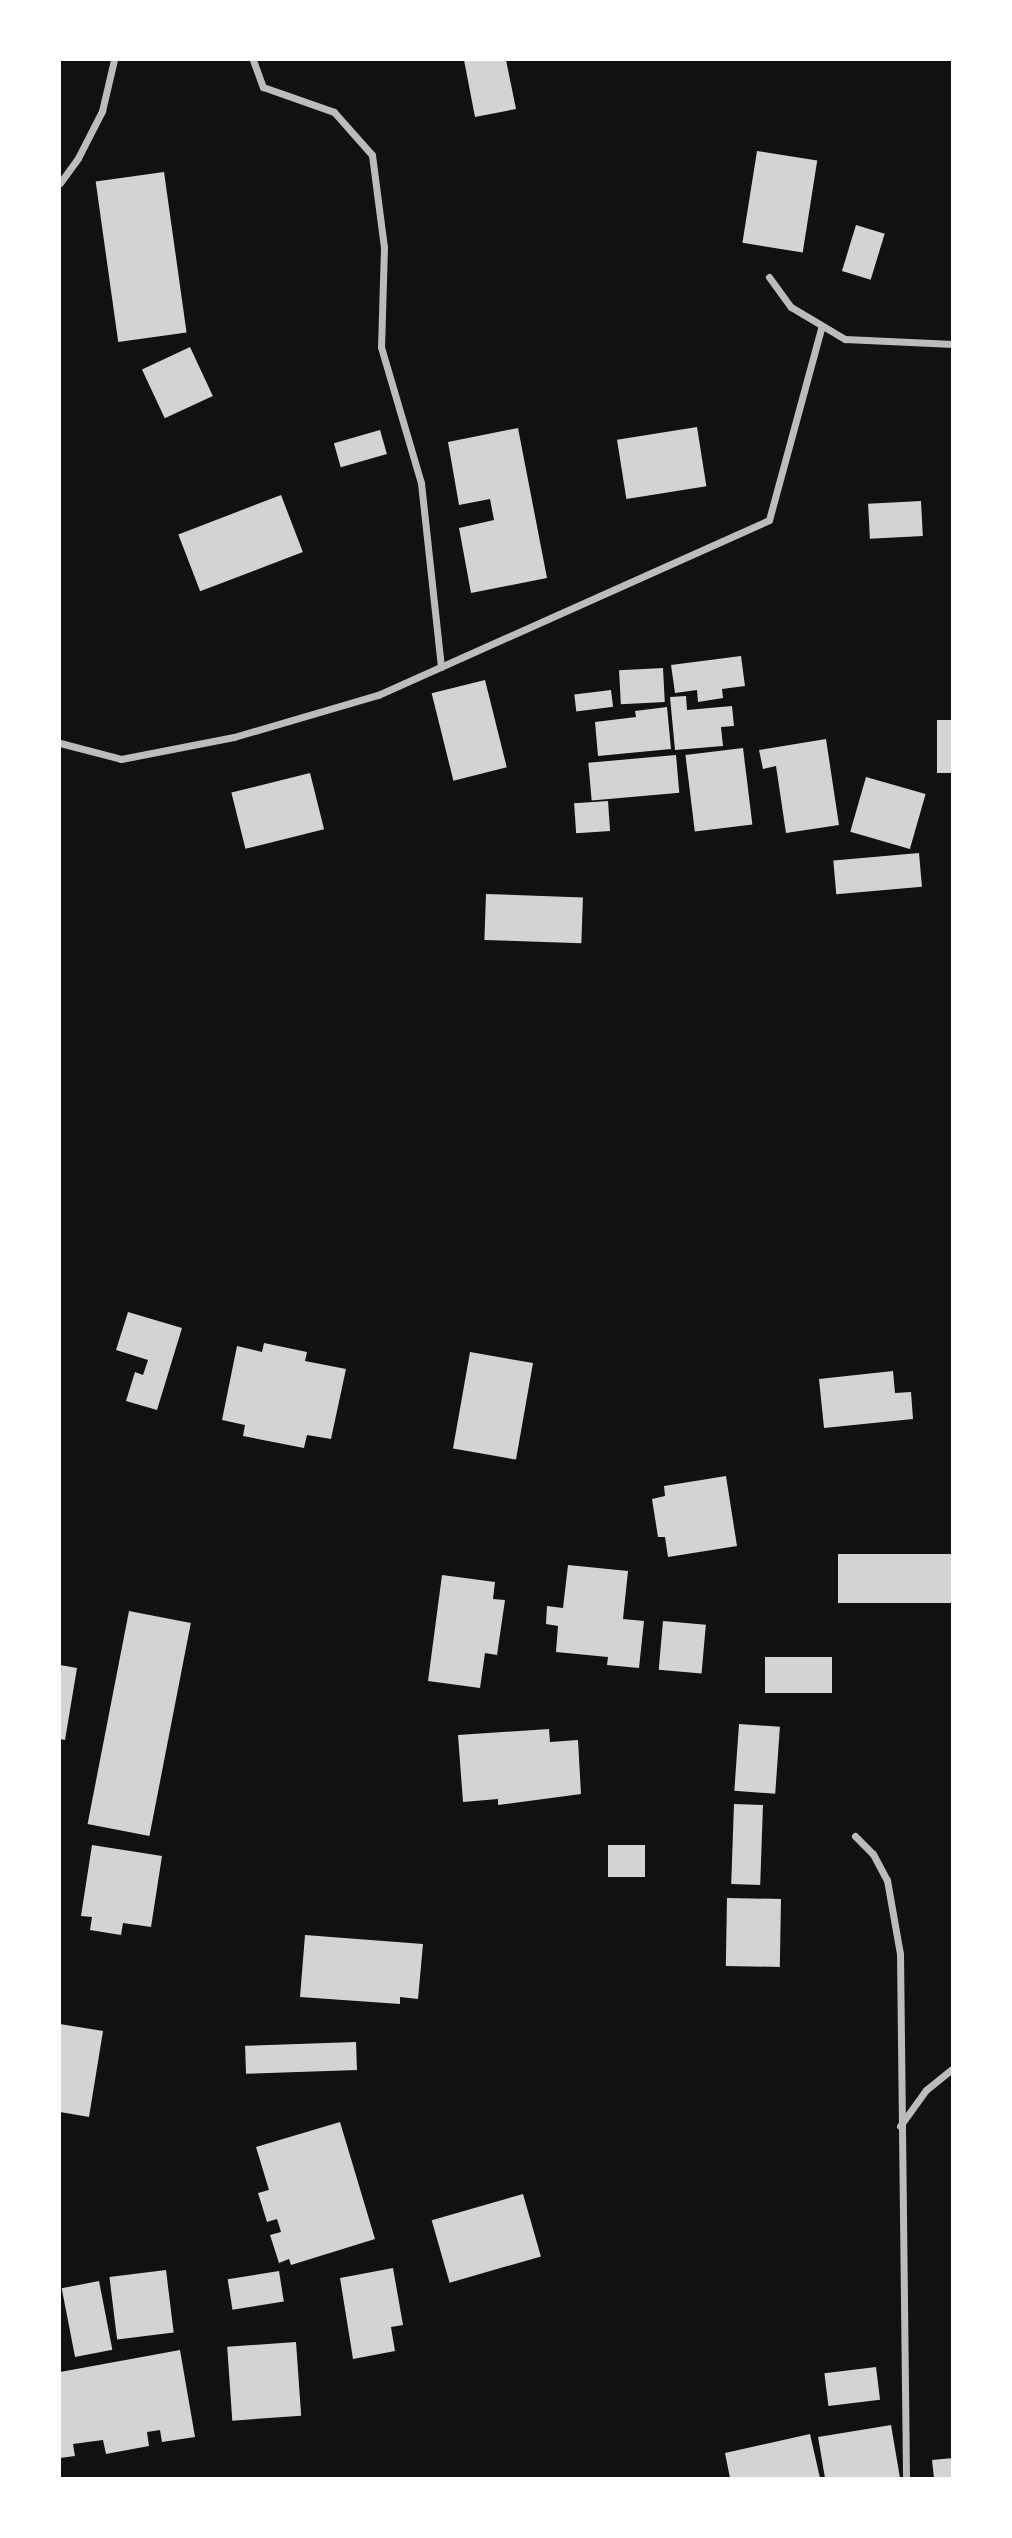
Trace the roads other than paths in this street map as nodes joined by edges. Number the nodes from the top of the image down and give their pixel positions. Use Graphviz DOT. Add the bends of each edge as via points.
graph roads {
  1 [pos="114,60"];
  2 [pos="253,60"];
  3 [pos="60,183"];
  4 [pos="769,277"];
  5 [pos="821,328"];
  6 [pos="953,344"];
  7 [pos="441,667"];
  8 [pos="60,743"];
  9 [pos="855,1836"];
  10 [pos="953,2068"];
  11 [pos="900,2126"];
  12 [pos="906,2479"];
  1 -- 3 [label="street" via="102,111"];
  2 -- 7 [label="street" via="263,87 334,113 372,155 384,247 381,347 421,483"];
  4 -- 5 [label="street" via="791,307"];
  5 -- 6 [label="street" via="845,339"];
  5 -- 7 [label="street" via="769,520"];
  7 -- 8 [label="street" via="378,695 234,737 121,759"];
  9 -- 11 [label="street" via="873,1854 887,1880 895,1914 900,1954"];
  10 -- 11 [label="street" via="926,2090"];
  11 -- 12 [label="street"];
}
